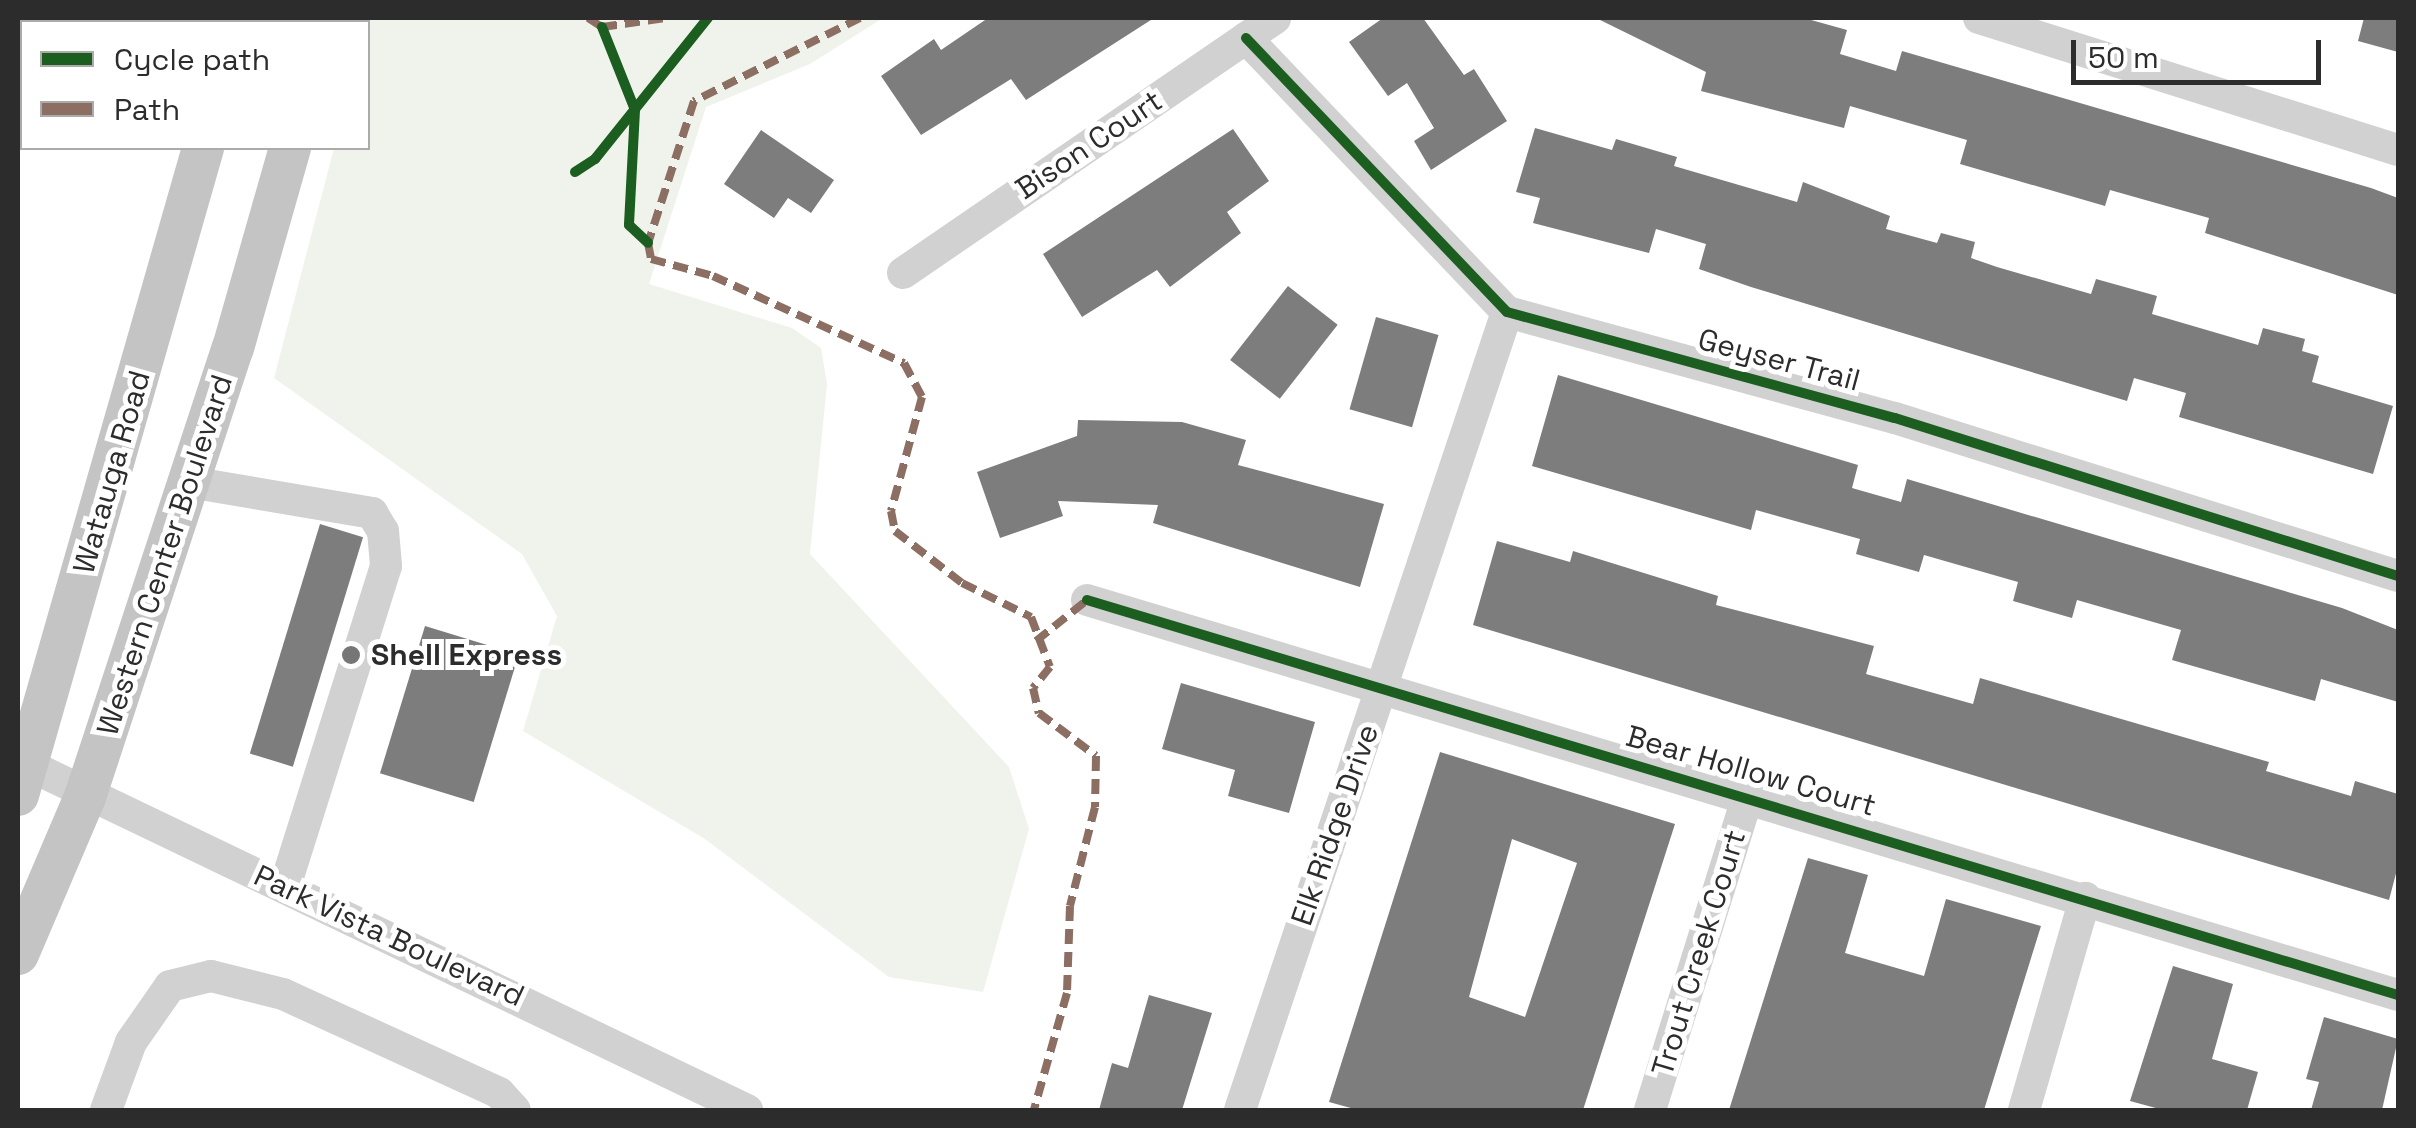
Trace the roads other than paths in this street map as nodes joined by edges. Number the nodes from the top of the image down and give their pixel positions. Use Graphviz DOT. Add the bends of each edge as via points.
graph roads {
  1 [pos="1275,18"];
  2 [pos="1979,18"];
  3 [pos="1246,38"];
  4 [pos="202,150"];
  5 [pos="289,150"];
  6 [pos="2398,150"];
  7 [pos="903,273"];
  8 [pos="1507,312"];
  9 [pos="189,482"];
  10 [pos="2398,576"];
  11 [pos="1088,600"];
  12 [pos="1381,690"];
  13 [pos="22,774"];
  14 [pos="1748,795"];
  15 [pos="85,796"];
  16 [pos="286,888"];
  17 [pos="2085,898"];
  18 [pos="18,954"];
  19 [pos="2398,995"];
  20 [pos="106,1110"];
  21 [pos="515,1110"];
  22 [pos="747,1110"];
  23 [pos="1240,1110"];
  24 [pos="1650,1110"];
  25 [pos="2024,1110"];
  1 -- 3 [label="street, Bison Court"];
  2 -- 6 [label="street"];
  3 -- 7 [label="street, Bison Court"];
  3 -- 8 [label="street"];
  4 -- 13 [label="main road, Watauga Road"];
  5 -- 9 [label="main road, Western Center Boulevard"];
  8 -- 10 [label="street, Geyser Trail" via="1895,418"];
  8 -- 12 [label="street, Elk Ridge Drive"];
  9 -- 15 [label="main road, Western Center Boulevard"];
  9 -- 16 [label="street" via="372,513 383,531 386,566"];
  11 -- 12 [label="street, Bear Hollow Court"];
  12 -- 14 [label="street, Bear Hollow Court"];
  12 -- 23 [label="street, Elk Ridge Drive"];
  13 -- 15 [label="street, Park Vista Boulevard"];
  14 -- 17 [label="street, Bear Hollow Court"];
  14 -- 24 [label="street, Trout Creek Court"];
  15 -- 16 [label="street, Park Vista Boulevard"];
  15 -- 18 [label="main road, Western Center Boulevard"];
  16 -- 22 [label="street, Park Vista Boulevard"];
  17 -- 19 [label="street, Bear Hollow Court"];
  17 -- 25 [label="street"];
  20 -- 21 [label="street" via="131,1042 170,986 210,976 282,994 499,1092"];
}
